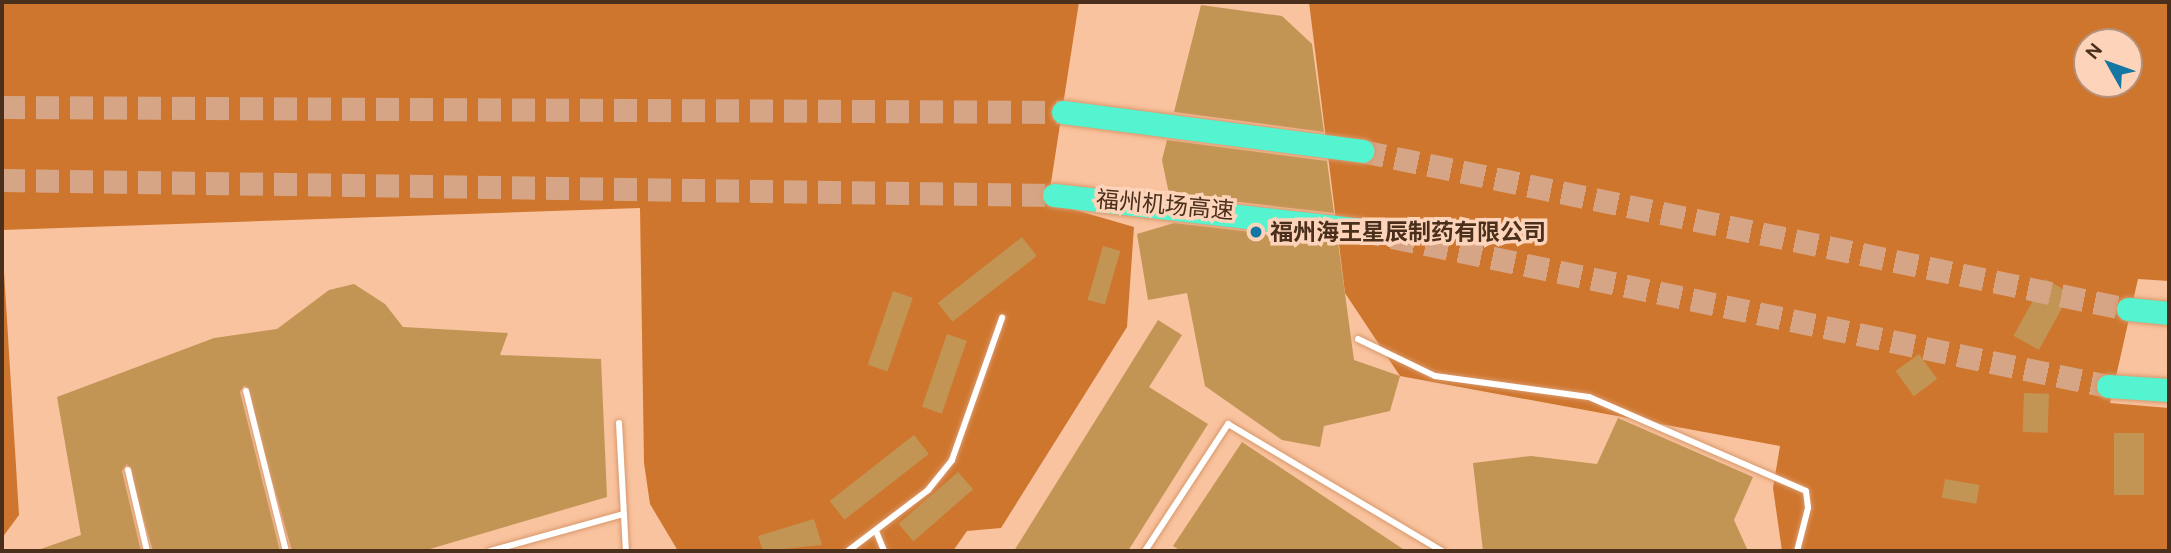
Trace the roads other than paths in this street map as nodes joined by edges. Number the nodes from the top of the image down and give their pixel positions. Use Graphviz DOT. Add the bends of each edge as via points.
graph roads {
  1 [pos="1063,112"];
  2 [pos="1362,151"];
  3 [pos="1054,195"];
  4 [pos="1359,230"];
  5 [pos="2128,309"];
  6 [pos="2169,313"];
  7 [pos="1002,318"];
  8 [pos="1358,339"];
  9 [pos="2108,386"];
  10 [pos="2169,390"];
  11 [pos="246,391"];
  12 [pos="619,423"];
  13 [pos="128,470"];
  14 [pos="623,514"];
  15 [pos="876,531"];
  16 [pos="1147,549"];
  17 [pos="147,551"];
  18 [pos="286,551"];
  19 [pos="490,551"];
  20 [pos="626,551"];
  21 [pos="848,551"];
  22 [pos="884,551"];
  23 [pos="1155,551"];
  24 [pos="1442,551"];
  25 [pos="1797,551"];
  1 -- 2 [label="highway"];
  3 -- 4 [label="highway, 福州机场高速"];
  5 -- 6 [label="highway"];
  7 -- 15 [label="lane" via="952,460 928,490"];
  8 -- 25 [label="lane" via="1435,376 1590,397 1806,491 1808,508"];
  9 -- 10 [label="highway"];
  11 -- 18 [label="lane"];
  12 -- 14 [label="lane"];
  13 -- 17 [label="lane"];
  14 -- 19 [label="lane"];
  14 -- 20 [label="lane"];
  15 -- 21 [label="lane"];
  15 -- 22 [label="lane"];
  16 -- 23 [label="lane"];
  16 -- 24 [label="lane" via="1228,424"];
}
